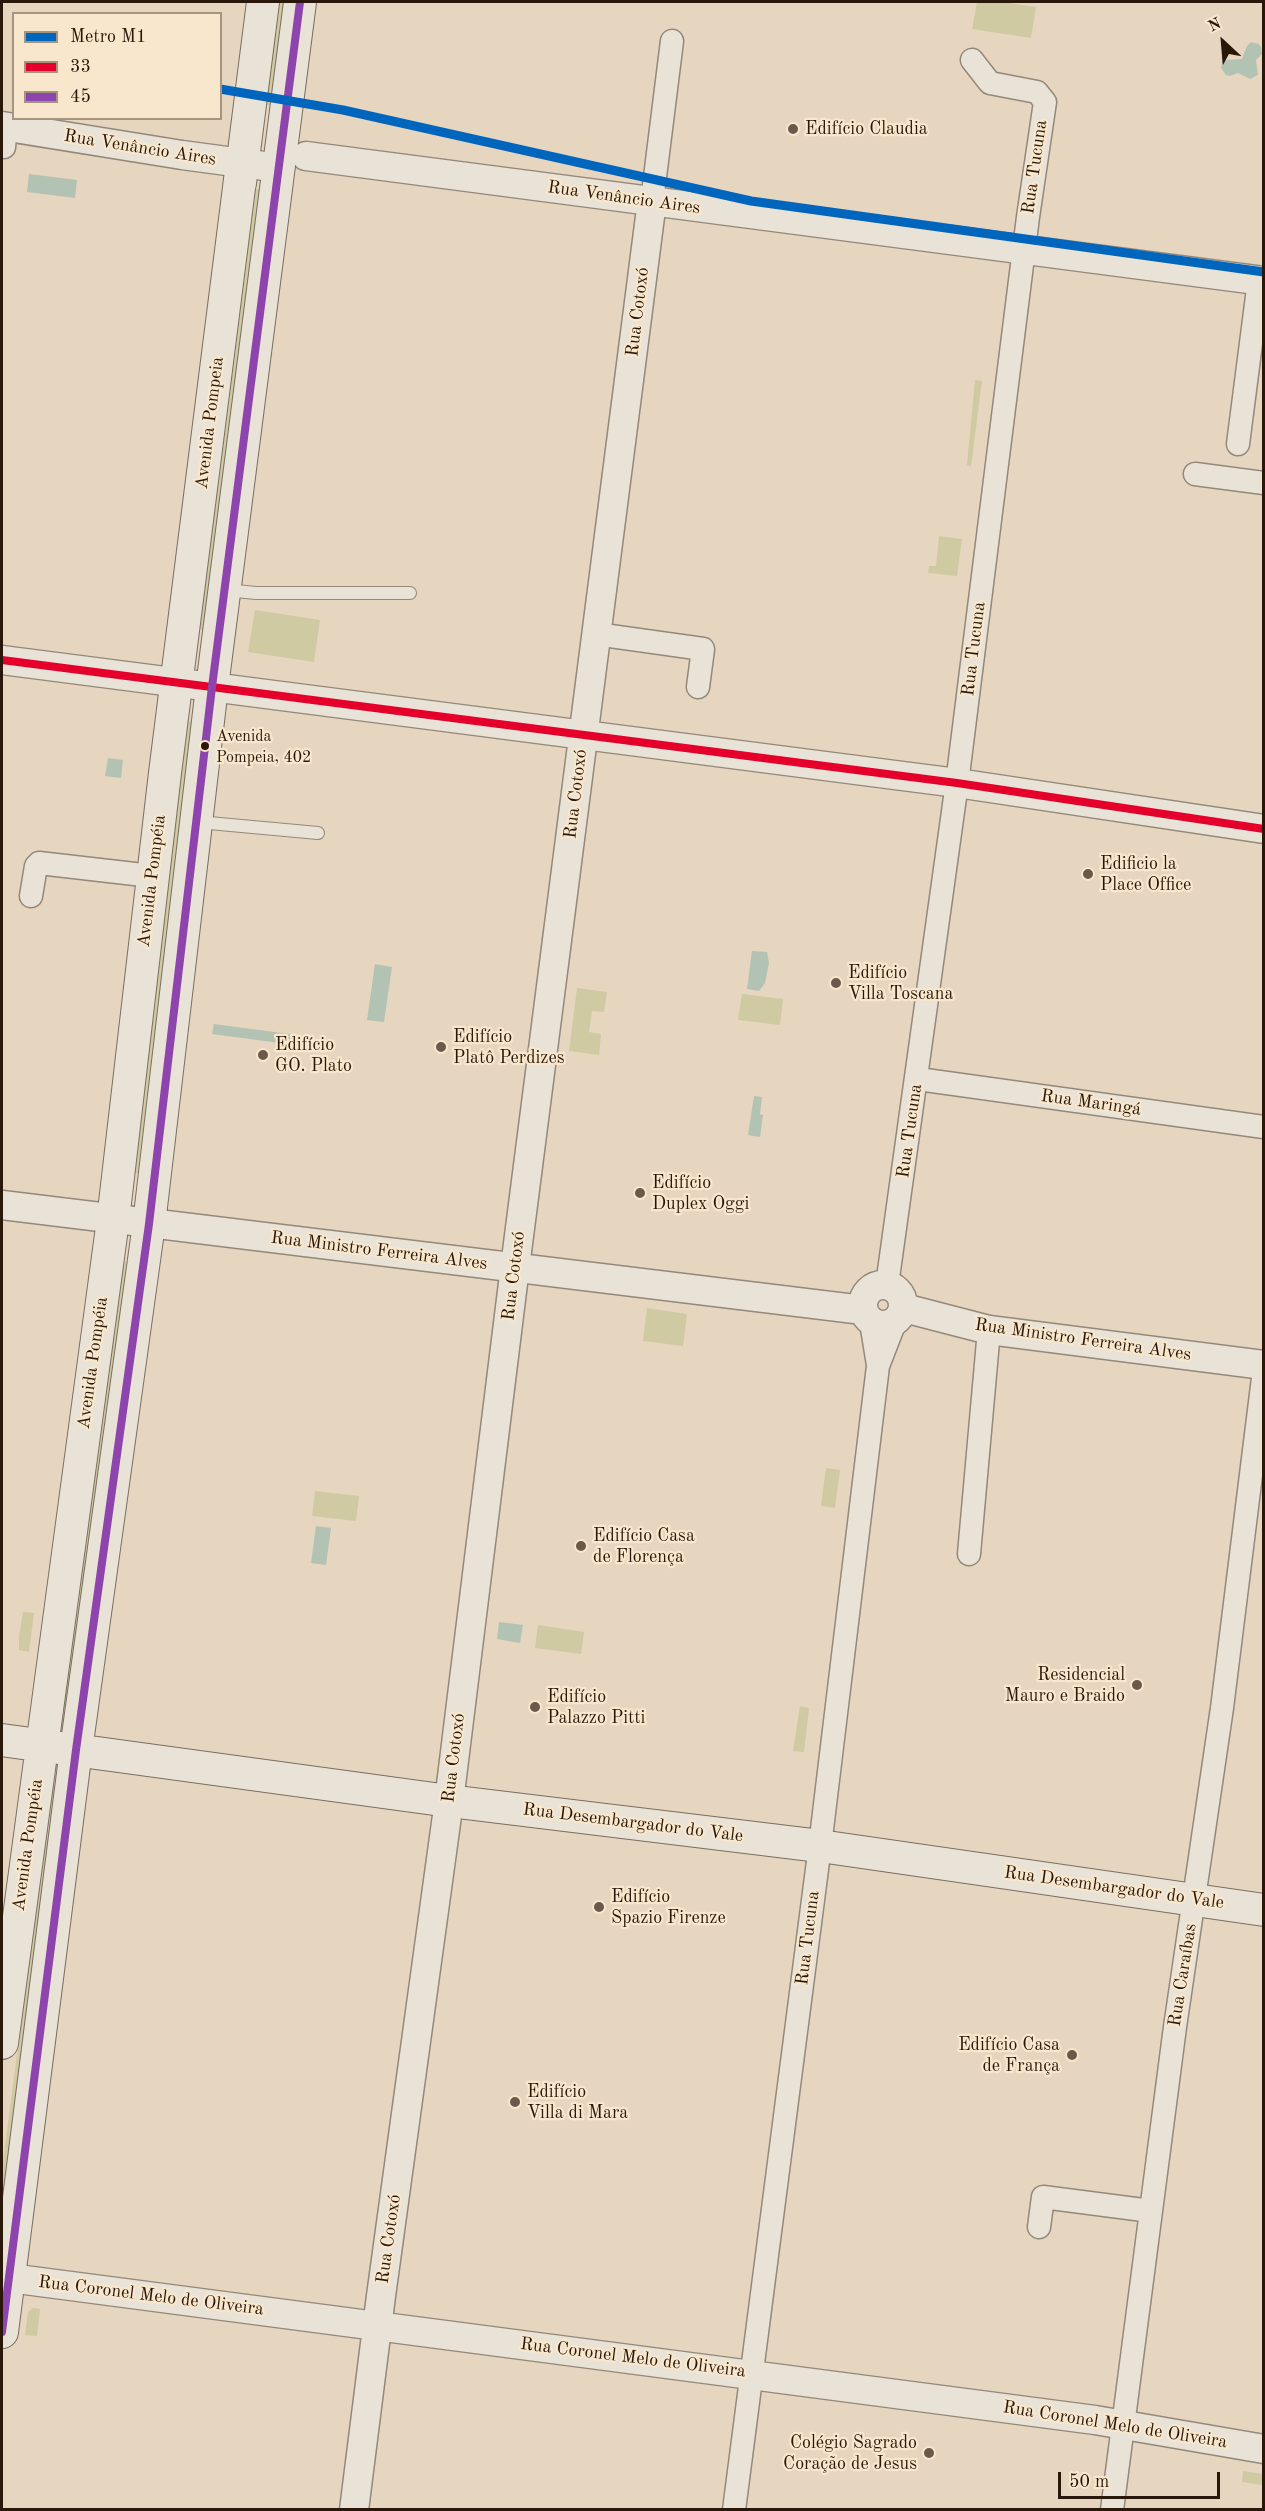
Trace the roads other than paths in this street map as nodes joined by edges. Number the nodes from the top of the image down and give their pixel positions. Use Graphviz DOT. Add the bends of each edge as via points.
graph roads {
  1 [pos="263,2"];
  2 [pos="300,2"];
  3 [pos="672,41"];
  4 [pos="972,60"];
  5 [pos="4,133"];
  6 [pos="292,162"];
  7 [pos="242,164"];
  8 [pos="652,201"];
  9 [pos="1024,249"];
  10 [pos="1261,281"];
  11 [pos="1238,444"];
  12 [pos="1195,474"];
  13 [pos="1263,483"];
  14 [pos="225,590"];
  15 [pos="410,593"];
  16 [pos="596,634"];
  17 [pos="2,660"];
  18 [pos="177,682"];
  19 [pos="212,687"];
  20 [pos="698,687"];
  21 [pos="584,735"];
  22 [pos="957,783"];
  23 [pos="196,822"];
  24 [pos="1263,829"];
  25 [pos="318,833"];
  26 [pos="152,876"];
  27 [pos="30,896"];
  28 [pos="918,1079"];
  29 [pos="1263,1127"];
  30 [pos="2,1205"];
  31 [pos="113,1220"];
  32 [pos="149,1224"];
  33 [pos="514,1267"];
  34 [pos="884,1309"];
  35 [pos="989,1330"];
  36 [pos="1263,1368"];
  37 [pos="969,1554"];
  38 [pos="2,1740"];
  39 [pos="41,1745"];
  40 [pos="76,1750"];
  41 [pos="449,1800"];
  42 [pos="820,1846"];
  43 [pos="1195,1899"];
  44 [pos="1263,1910"];
  45 [pos="2,2043"];
  46 [pos="1151,2211"];
  47 [pos="1039,2227"];
  48 [pos="5,2277"];
  49 [pos="378,2325"];
  50 [pos="2,2332"];
  51 [pos="751,2374"];
  52 [pos="1124,2424"];
  53 [pos="1263,2449"];
  54 [pos="354,2510"];
  55 [pos="734,2510"];
  56 [pos="1112,2510"];
  1 -- 7 [label="main road, Avenida Pompeia"];
  2 -- 6 [label="main road, Avenida Pompeia"];
  3 -- 8 [label="street, Rua Cotoxó"];
  4 -- 9 [label="street, Rua Tucuna" via="990,83 1037,92 1045,102"];
  5 -- 7 [label="street, Rua Venâncio Aires"];
  6 -- 7 [label="street, Rua Venâncio Aires"];
  6 -- 8 [label="street, Rua Venâncio Aires"];
  6 -- 14 [label="main road, Avenida Pompeia"];
  7 -- 18 [label="main road, Avenida Pompeia"];
  8 -- 9 [label="street, Rua Venâncio Aires"];
  8 -- 16 [label="street, Rua Cotoxó"];
  9 -- 10 [label="street, Rua Venâncio Aires"];
  9 -- 22 [label="street, Rua Tucuna"];
  10 -- 11 [label="street"];
  12 -- 13 [label="street"];
  14 -- 15 [label="lane"];
  14 -- 19 [label="main road, Avenida Pompeia"];
  16 -- 20 [label="street" via="703,649"];
  16 -- 21 [label="street, Rua Cotoxó"];
  17 -- 18 [label="street"];
  18 -- 19 [label="street"];
  18 -- 26 [label="main road, Avenida Pompéia"];
  19 -- 21 [label="street"];
  19 -- 23 [label="main road, Avenida Pompeia"];
  21 -- 22 [label="street"];
  21 -- 33 [label="street, Rua Cotoxó"];
  22 -- 24 [label="street"];
  22 -- 28 [label="street, Rua Tucuna"];
  23 -- 25 [label="lane"];
  23 -- 32 [label="main road, Avenida Pompeia"];
  26 -- 27 [label="street" via="39,863"];
  26 -- 31 [label="main road, Avenida Pompéia"];
  28 -- 29 [label="street, Rua Maringá"];
  28 -- 34 [label="street, Rua Tucuna"];
  30 -- 31 [label="street, Rua Ministro Ferreira Alves"];
  31 -- 32 [label="street, Rua Ministro Ferreira Alves"];
  31 -- 39 [label="main road, Avenida Pompéia"];
  32 -- 33 [label="street, Rua Ministro Ferreira Alves"];
  32 -- 40 [label="main road, Avenida Pompeia"];
  33 -- 34 [label="street, Rua Ministro Ferreira Alves"];
  33 -- 41 [label="street, Rua Cotoxó"];
  34 -- 35 [label="street, Rua Ministro Ferreira Alves"];
  34 -- 42 [label="street, Rua Tucuna"];
  35 -- 36 [label="street, Rua Ministro Ferreira Alves"];
  35 -- 37 [label="street"];
  36 -- 43 [label="street, Rua Caraíbas"];
  38 -- 39 [label="main road, Rua Desembargador do Vale"];
  39 -- 40 [label="main road, Rua Desembargador do Vale"];
  39 -- 45 [label="main road, Avenida Pompéia"];
  40 -- 41 [label="main road, Rua Desembargador do Vale"];
  40 -- 48 [label="main road, Avenida Pompeia"];
  41 -- 42 [label="main road, Rua Desembargador do Vale"];
  41 -- 49 [label="street, Rua Cotoxó"];
  42 -- 43 [label="main road, Rua Desembargador do Vale"];
  42 -- 51 [label="street, Rua Tucuna"];
  43 -- 44 [label="main road, Rua Desembargador do Vale"];
  43 -- 46 [label="street, Rua Caraíbas"];
  46 -- 47 [label="street" via="1043,2197"];
  46 -- 52 [label="street, Rua Caraíbas"];
  48 -- 49 [label="street, Rua Coronel Melo de Oliveira"];
  48 -- 50 [label="main road, Avenida Pompeia"];
  49 -- 51 [label="street, Rua Coronel Melo de Oliveira"];
  49 -- 54 [label="street, Rua Cotoxó"];
  51 -- 52 [label="street, Rua Coronel Melo de Oliveira"];
  51 -- 55 [label="street, Rua Tucuna"];
  52 -- 53 [label="street, Rua Coronel Melo de Oliveira"];
  52 -- 56 [label="street, Rua Caraíbas"];
}
